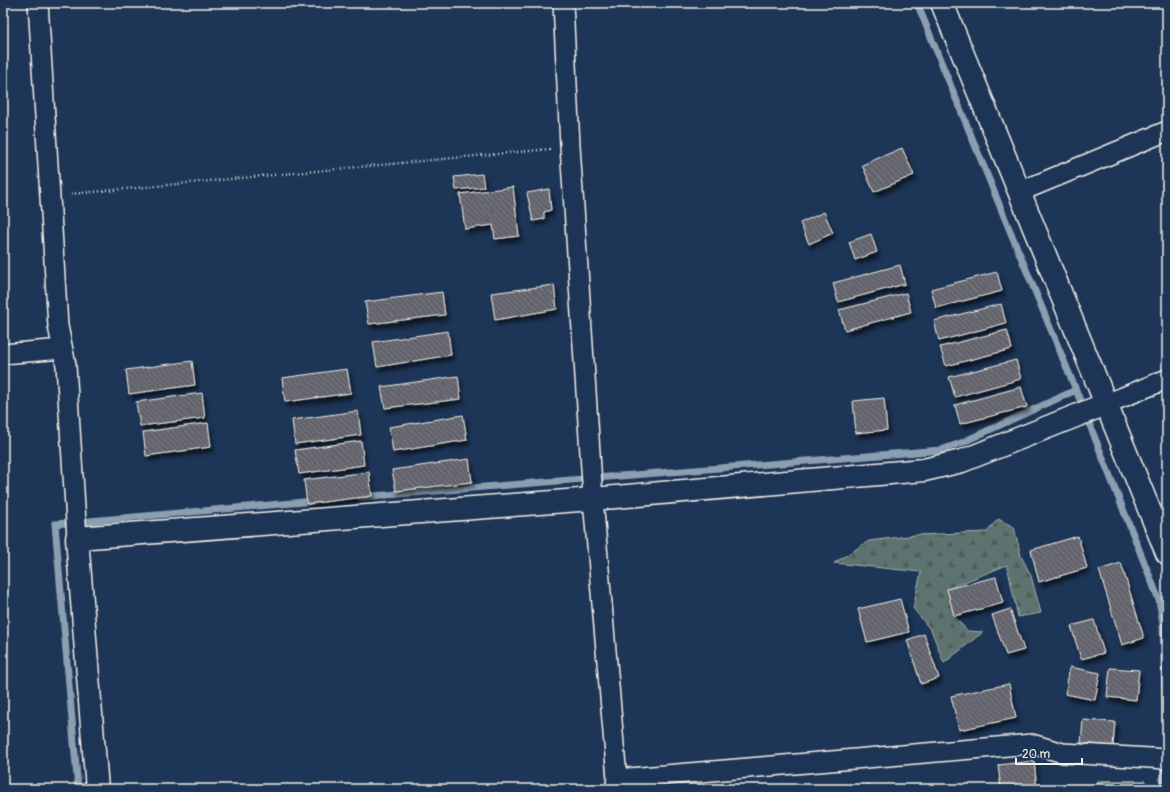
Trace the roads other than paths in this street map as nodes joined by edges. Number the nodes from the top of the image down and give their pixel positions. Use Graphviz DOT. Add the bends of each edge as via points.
graph roads {
  1 [pos="38,3"];
  2 [pos="563,3"];
  3 [pos="942,3"];
  4 [pos="1167,131"];
  5 [pos="1019,192"];
  6 [pos="62,349"];
  7 [pos="3,354"];
  8 [pos="1167,379"];
  9 [pos="1106,404"];
  10 [pos="593,499"];
  11 [pos="77,538"];
  12 [pos="1167,553"];
  13 [pos="1167,759"];
  14 [pos="616,784"];
  15 [pos="97,789"];
  1 -- 6 [label="street" via="58,326"];
  2 -- 10 [label="street"];
  3 -- 5 [label="street"];
  4 -- 5 [label="street"];
  5 -- 9 [label="street"];
  6 -- 7 [label="street"];
  6 -- 11 [label="street" via="66,365"];
  8 -- 9 [label="street"];
  9 -- 10 [label="street" via="962,461 924,470"];
  9 -- 12 [label="street"];
  10 -- 11 [label="street"];
  10 -- 14 [label="street"];
  11 -- 15 [label="street"];
  13 -- 14 [label="street" via="1063,753 1032,744"];
}
